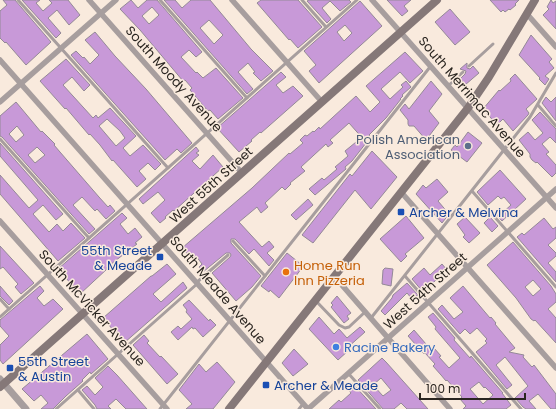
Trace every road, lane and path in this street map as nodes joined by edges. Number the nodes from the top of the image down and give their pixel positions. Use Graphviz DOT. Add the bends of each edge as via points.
graph roads {
  1 [pos="18,0"];
  2 [pos="89,0"];
  3 [pos="116,0"];
  4 [pos="160,0"];
  5 [pos="232,0"];
  6 [pos="302,0"];
  7 [pos="357,0"];
  8 [pos="372,0"];
  9 [pos="437,0"];
  10 [pos="535,0"];
  11 [pos="101,13"];
  12 [pos="527,14"];
  13 [pos="326,27"];
  14 [pos="401,32"];
  15 [pos="493,44"];
  16 [pos="556,47"];
  17 [pos="61,48"];
  18 [pos="0,60"];
  19 [pos="287,63"];
  20 [pos="431,66"];
  21 [pos="469,66"];
  22 [pos="463,72"];
  23 [pos="556,73"];
  24 [pos="21,84"];
  25 [pos="448,86"];
  26 [pos="247,98"];
  27 [pos="0,102"];
  28 [pos="322,102"];
  29 [pos="538,105"];
  30 [pos="468,108"];
  31 [pos="556,126"];
  32 [pos="207,134"];
  33 [pos="0,139"];
  34 [pos="504,150"];
  35 [pos="168,168"];
  36 [pos="242,173"];
  37 [pos="556,189"];
  38 [pos="472,191"];
  39 [pos="401,192"];
  40 [pos="547,198"];
  41 [pos="127,205"];
  42 [pos="556,208"];
  43 [pos="0,221"];
  44 [pos="508,232"];
  45 [pos="438,234"];
  46 [pos="89,238"];
  47 [pos="233,241"];
  48 [pos="162,244"];
  49 [pos="228,255"];
  50 [pos="467,268"];
  51 [pos="48,275"];
  52 [pos="265,276"];
  53 [pos="334,276"];
  54 [pos="404,276"];
  55 [pos="197,283"];
  56 [pos="556,287"];
  57 [pos="0,299"];
  58 [pos="315,300"];
  59 [pos="428,303"];
  60 [pos="9,309"];
  61 [pos="365,312"];
  62 [pos="83,314"];
  63 [pos="0,317"];
  64 [pos="371,318"];
  65 [pos="230,320"];
  66 [pos="388,338"];
  67 [pos="118,354"];
  68 [pos="266,362"];
  69 [pos="556,368"];
  70 [pos="348,373"];
  71 [pos="1,383"];
  72 [pos="78,390"];
  73 [pos="304,404"];
  74 [pos="163,408"];
  75 [pos="26,409"];
  76 [pos="56,409"];
  77 [pos="94,409"];
  78 [pos="230,409"];
  79 [pos="299,409"];
  80 [pos="308,409"];
  81 [pos="380,409"];
  82 [pos="450,409"];
  83 [pos="521,409"];
  1 -- 17 [label="lane"];
  2 -- 11 [label="street, South Moody Avenue"];
  3 -- 11 [label="street"];
  4 -- 26 [label="lane"];
  5 -- 19 [label="street"];
  6 -- 13 [label="lane"];
  7 -- 13 [label="lane"];
  8 -- 14 [label="street, South Merrimac Avenue"];
  9 -- 14 [label="main road, West 55th Street"];
  10 -- 12 [label="main road"];
  11 -- 17 [label="street"];
  11 -- 32 [label="street, South Moody Avenue"];
  12 -- 16 [label="street"];
  12 -- 30 [label="main road" via="490,77"];
  13 -- 19 [label="lane"];
  14 -- 20 [label="street, South Merrimac Avenue"];
  14 -- 28 [label="main road, West 55th Street"];
  15 -- 21 [label="lane"];
  17 -- 24 [label="street"];
  17 -- 35 [label="lane"];
  18 -- 24 [label="street, South Meade Avenue"];
  19 -- 26 [label="lane"];
  19 -- 28 [label="street"];
  20 -- 25 [label="street, South Merrimac Avenue"];
  20 -- 52 [label="lane"];
  22 -- 25 [label="lane"];
  23 -- 29 [label="lane"];
  24 -- 27 [label="street"];
  24 -- 41 [label="street, South Meade Avenue"];
  25 -- 30 [label="street, South Merrimac Avenue"];
  26 -- 32 [label="lane"];
  28 -- 36 [label="main road, West 55th Street"];
  29 -- 31 [label="lane"];
  29 -- 34 [label="lane"];
  30 -- 34 [label="street, South Merrimac Avenue"];
  30 -- 39 [label="main road"];
  32 -- 35 [label="lane"];
  32 -- 36 [label="street, South Moody Avenue"];
  33 -- 46 [label="lane"];
  34 -- 38 [label="lane"];
  34 -- 40 [label="street, South Merrimac Avenue"];
  35 -- 41 [label="lane"];
  36 -- 48 [label="main road, West 55th Street"];
  37 -- 40 [label="street, West 54th Street"];
  38 -- 44 [label="lane"];
  38 -- 45 [label="lane"];
  39 -- 45 [label="street"];
  39 -- 53 [label="main road"];
  40 -- 42 [label="street, South Merrimac Avenue"];
  40 -- 44 [label="street, West 54th Street"];
  41 -- 46 [label="lane"];
  41 -- 48 [label="street, South Meade Avenue"];
  43 -- 51 [label="street, South McVicker Avenue"];
  44 -- 50 [label="street, West 54th Street"];
  44 -- 56 [label="lane"];
  45 -- 50 [label="street"];
  45 -- 54 [label="lane"];
  46 -- 51 [label="lane"];
  47 -- 52 [label="lane"];
  48 -- 55 [label="street, South Meade Avenue"];
  48 -- 62 [label="main road, West 55th Street"];
  49 -- 55 [label="lane"];
  50 -- 59 [label="street, West 54th Street"];
  50 -- 69 [label="street"];
  51 -- 60 [label="lane"];
  51 -- 62 [label="street, South McVicker Avenue"];
  52 -- 65 [label="lane"];
  53 -- 58 [label="main road"];
  53 -- 61 [label="street"];
  54 -- 59 [label="lane"];
  54 -- 64 [label="lane"];
  55 -- 65 [label="street, South Meade Avenue"];
  55 -- 67 [label="lane"];
  57 -- 60 [label="lane"];
  58 -- 61 [label="lane" via="344,328 349,327"];
  58 -- 68 [label="main road"];
  59 -- 66 [label="street, West 54th Street"];
  59 -- 83 [label="lane"];
  60 -- 63 [label="lane"];
  61 -- 64 [label="street"];
  62 -- 67 [label="street, South McVicker Avenue"];
  62 -- 71 [label="main road, West 55th Street"];
  64 -- 66 [label="street"];
  65 -- 68 [label="street, South Meade Avenue"];
  65 -- 74 [label="lane"];
  66 -- 70 [label="street, West 54th Street"];
  66 -- 82 [label="street"];
  67 -- 72 [label="lane"];
  67 -- 74 [label="street, South McVicker Avenue"];
  68 -- 73 [label="street, South Meade Avenue"];
  68 -- 78 [label="main road"];
  70 -- 80 [label="street, West 54th Street"];
  70 -- 81 [label="lane"];
  71 -- 75 [label="street"];
  72 -- 76 [label="lane"];
  72 -- 77 [label="lane"];
  73 -- 79 [label="lane"];
  73 -- 80 [label="street, South Meade Avenue"];
}
